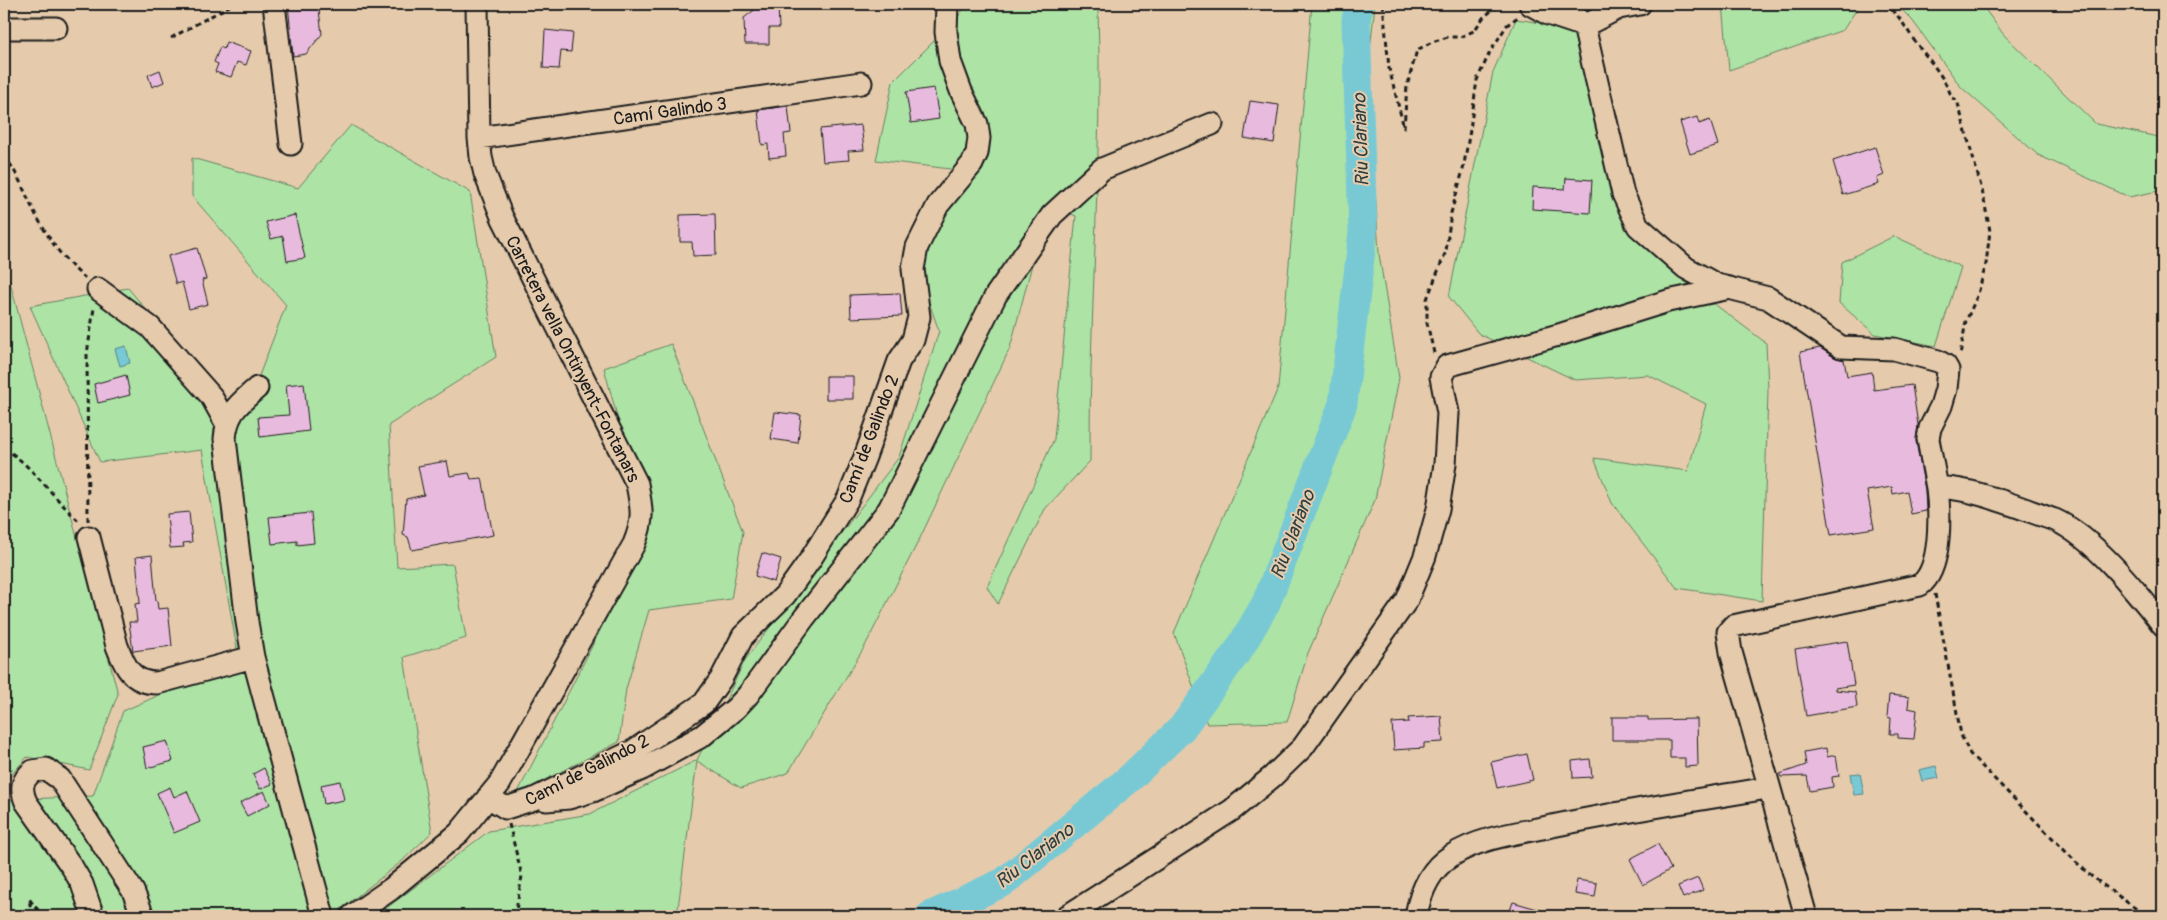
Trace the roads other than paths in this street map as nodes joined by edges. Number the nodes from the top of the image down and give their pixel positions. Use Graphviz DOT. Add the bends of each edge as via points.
graph roads {
  1 [pos="274,4"];
  2 [pos="477,4"];
  3 [pos="947,4"];
  4 [pos="1560,4"];
  5 [pos="1640,4"];
  6 [pos="1531,5"];
  7 [pos="1584,26"];
  8 [pos="4,28"];
  9 [pos="56,28"];
  10 [pos="861,84"];
  11 [pos="1212,124"];
  12 [pos="479,138"];
  13 [pos="290,144"];
  14 [pos="1730,288"];
  15 [pos="98,289"];
  16 [pos="257,388"];
  17 [pos="226,423"];
  18 [pos="1938,488"];
  19 [pos="88,533"];
  20 [pos="2163,625"];
  21 [pos="253,656"];
  22 [pos="1768,788"];
  23 [pos="534,799"];
  24 [pos="497,802"];
  25 [pos="92,916"];
  26 [pos="143,916"];
  27 [pos="323,916"];
  28 [pos="352,916"];
  29 [pos="1067,916"];
  30 [pos="1416,916"];
  31 [pos="1806,916"];
  1 -- 13 [label="street"];
  2 -- 12 [label="street, Carretera vella Ontinyent-Fontanars"];
  3 -- 23 [label="street, Camí de Galindo 2" via="950,61 977,124 977,153 972,164 938,205 916,247 913,268 918,317 913,340 900,361 848,499 785,595 744,636 728,668 704,703 633,751"];
  4 -- 7 [label="street"];
  5 -- 7 [label="street" via="1619,8"];
  6 -- 7 [label="street"];
  7 -- 14 [label="street" via="1623,194 1638,226 1686,268"];
  8 -- 9 [label="street"];
  10 -- 12 [label="street, Camí Galindo 3"];
  11 -- 23 [label="street" via="1102,169 1052,215 996,295 889,509 736,708 702,736 622,778 569,798 552,801"];
  12 -- 24 [label="street, Carretera vella Ontinyent-Fontanars" via="485,174 502,217 637,484 641,504 641,526 634,544 500,783"];
  14 -- 18 [label="street" via="1768,298 1841,347 1894,349 1938,361 1948,370 1941,406 1928,439"];
  14 -- 29 [label="street" via="1668,301 1447,366 1441,376 1448,413 1438,509 1425,556 1407,600 1303,747 1272,777 1232,810"];
  15 -- 17 [label="street" via="150,327 211,396"];
  16 -- 17 [label="street" via="237,406"];
  17 -- 21 [label="street" via="225,439"];
  18 -- 20 [label="street" via="1966,491 2067,525 2089,542"];
  18 -- 22 [label="street" via="1937,542 1932,570 1926,580 1912,588 1738,624 1728,632"];
  19 -- 21 [label="street" via="117,646 124,663 138,679 157,683"];
  21 -- 27 [label="street"];
  22 -- 30 [label="street" via="1608,814 1479,843 1449,856 1436,870 1424,888"];
  22 -- 31 [label="street"];
  23 -- 24 [label="street, Camí de Galindo 2"];
  24 -- 28 [label="street, Carretera vella Ontinyent-Fontanars" via="391,889"];
  25 -- 26 [label="street" via="82,884 22,793 22,784 33,771 46,768 60,779 133,891"];
}
